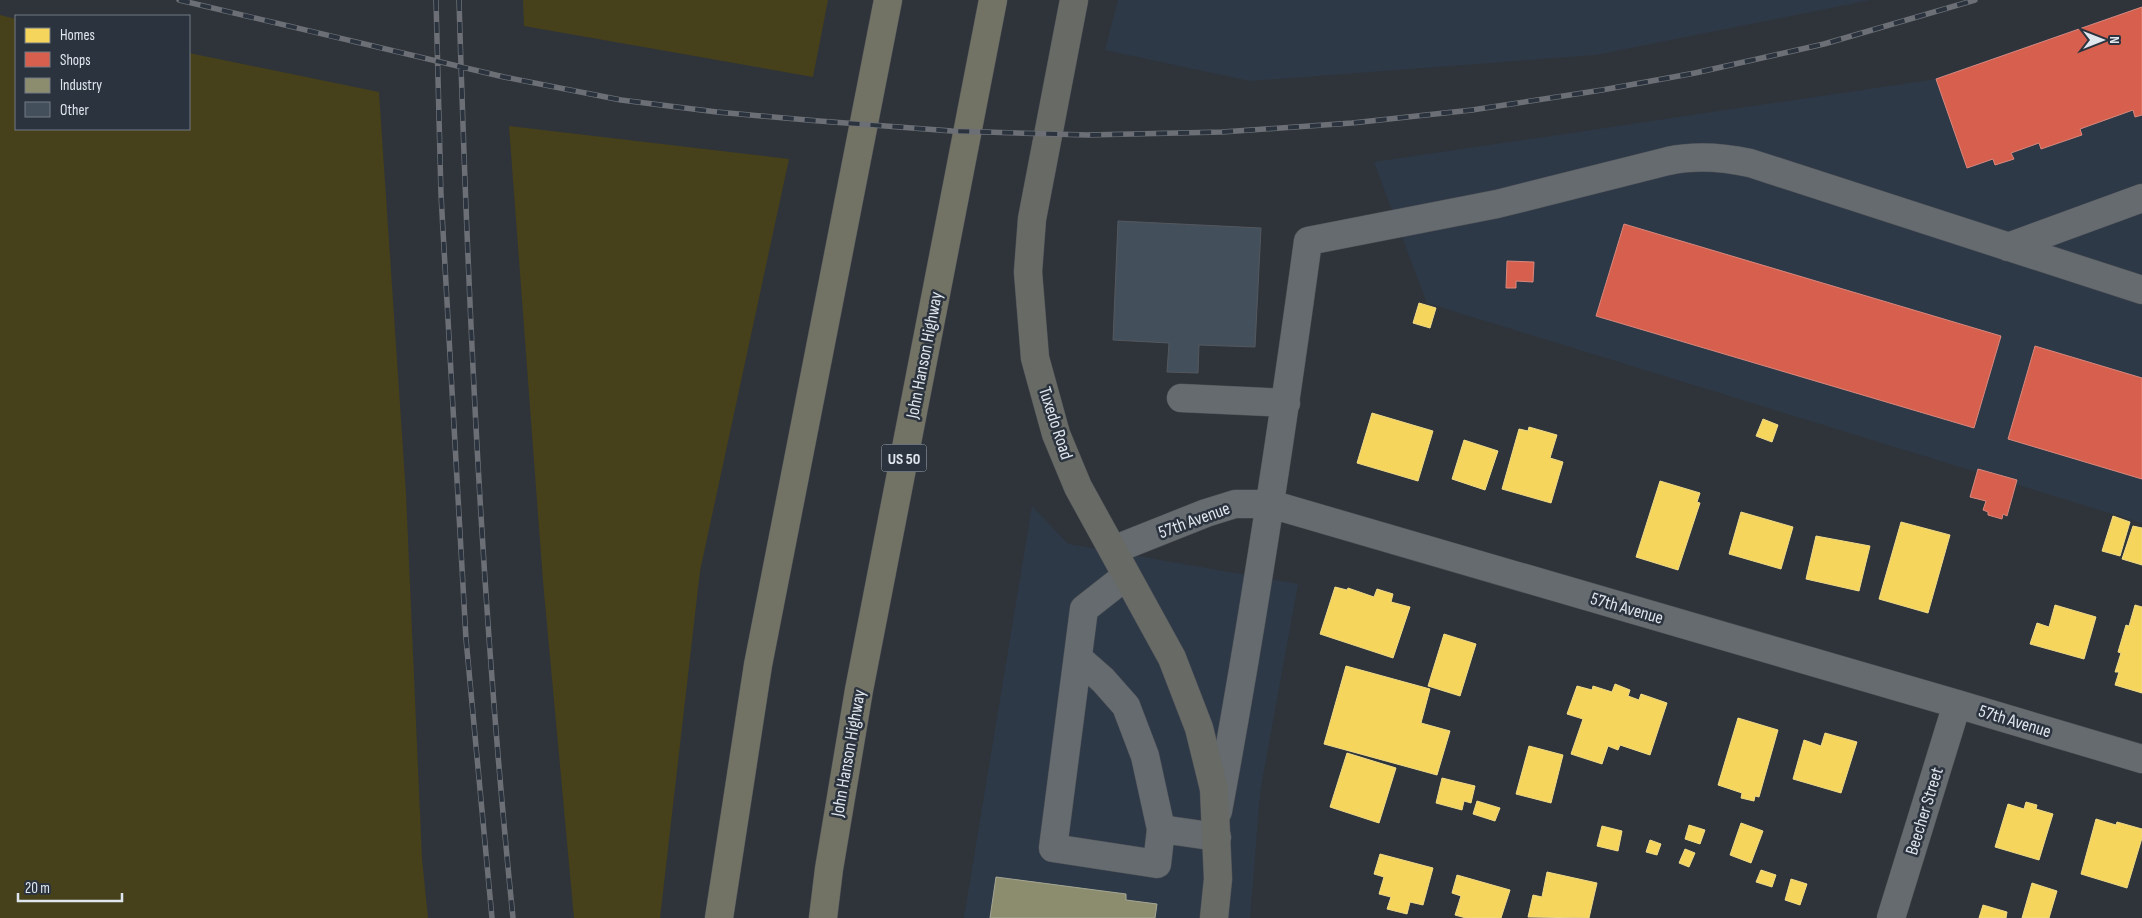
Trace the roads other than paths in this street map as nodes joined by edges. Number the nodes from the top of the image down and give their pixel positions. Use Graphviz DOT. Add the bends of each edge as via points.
graph roads {
  1 [pos="888,0"];
  2 [pos="993,0"];
  3 [pos="1074,0"];
  4 [pos="2142,198"];
  5 [pos="2008,247"];
  6 [pos="2142,290"];
  7 [pos="1181,398"];
  8 [pos="1286,403"];
  9 [pos="1270,504"];
  10 [pos="1112,550"];
  11 [pos="1126,576"];
  12 [pos="1078,658"];
  13 [pos="1957,704"];
  14 [pos="2142,759"];
  15 [pos="1217,828"];
  16 [pos="1161,829"];
  17 [pos="720,918"];
  18 [pos="823,918"];
  19 [pos="1214,918"];
  20 [pos="1891,918"];
  1 -- 17 [label="highway" via="760,656"];
  2 -- 18 [label="highway, John Hanson Highway / US 50" via="859,690"];
  3 -- 10 [label="main road, Tuxedo Road" via="1032,219 1028,272 1035,358 1056,434 1078,487"];
  4 -- 5 [label="street"];
  5 -- 6 [label="street"];
  5 -- 8 [label="street, Tuxedo Road" via="1750,163 1686,157 1497,204 1308,241"];
  7 -- 8 [label="street"];
  8 -- 9 [label="street, Tuxedo Road"];
  9 -- 10 [label="street, 57th Avenue" via="1234,504"];
  9 -- 13 [label="street, 57th Avenue"];
  9 -- 15 [label="street, Tuxedo Road"];
  10 -- 11 [label="main road, Tuxedo Road"];
  11 -- 12 [label="street" via="1084,609"];
  11 -- 15 [label="main road, Tuxedo Road" via="1172,658 1188,697 1214,789"];
  12 -- 16 [label="street" via="1126,706 1145,756"];
  12 -- 16 [label="street" via="1053,848 1157,864"];
  13 -- 14 [label="street, 57th Avenue"];
  13 -- 20 [label="street, Beecher Street"];
  15 -- 16 [label="street"];
  15 -- 19 [label="main road, Tuxedo Road" via="1218,879"];
}
